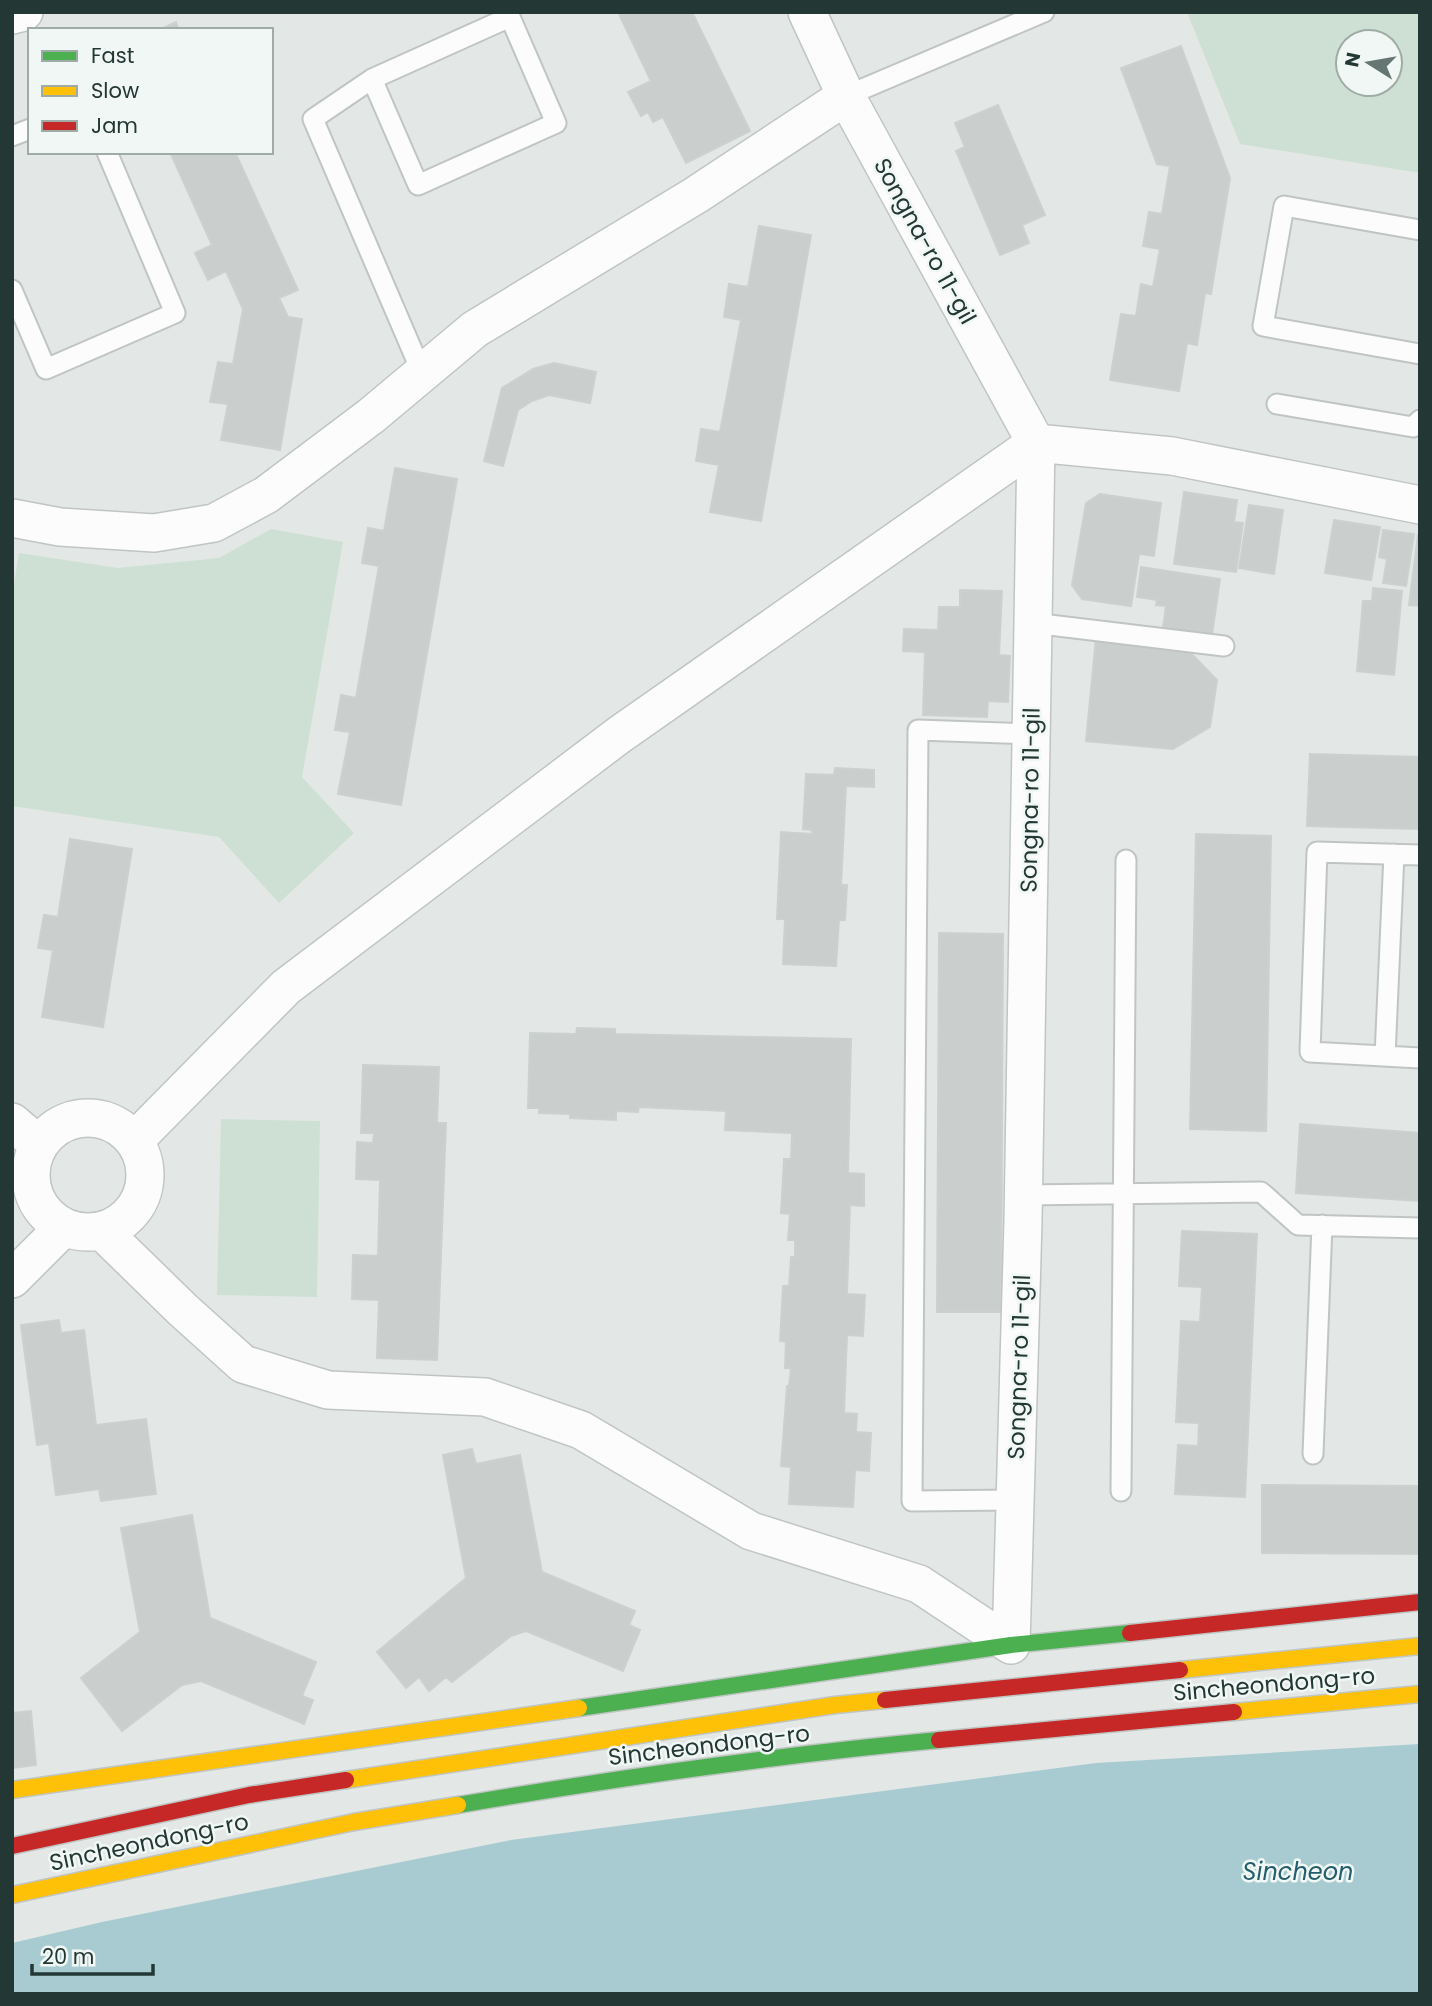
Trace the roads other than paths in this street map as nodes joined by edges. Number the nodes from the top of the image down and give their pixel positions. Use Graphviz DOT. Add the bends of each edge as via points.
graph roads {
  1 [pos="23,12"];
  2 [pos="807,12"];
  3 [pos="1044,12"];
  4 [pos="12,15"];
  5 [pos="372,79"];
  6 [pos="846,96"];
  7 [pos="108,154"];
  8 [pos="1420,230"];
  9 [pos="12,290"];
  10 [pos="1420,354"];
  11 [pos="422,373"];
  12 [pos="1277,404"];
  13 [pos="1420,420"];
  14 [pos="1036,443"];
  15 [pos="1420,505"];
  16 [pos="12,518"];
  17 [pos="1033,623"];
  18 [pos="1224,646"];
  19 [pos="1031,733"];
  20 [pos="1394,854"];
  21 [pos="1420,855"];
  22 [pos="1126,860"];
  23 [pos="1385,1056"];
  24 [pos="1420,1058"];
  25 [pos="12,1122"];
  26 [pos="135,1140"];
  27 [pos="39,1145"];
  28 [pos="1123,1194"];
  29 [pos="1023,1195"];
  30 [pos="1322,1225"];
  31 [pos="64,1227"];
  32 [pos="1420,1228"];
  33 [pos="102,1231"];
  34 [pos="12,1279"];
  35 [pos="1313,1454"];
  36 [pos="1121,1490"];
  37 [pos="1015,1500"];
  38 [pos="1420,1602"];
  39 [pos="1011,1645"];
  40 [pos="1420,1646"];
  41 [pos="1420,1694"];
  42 [pos="12,1790"];
  43 [pos="12,1846"];
  44 [pos="12,1895"];
  1 -- 4 [label="street"];
  2 -- 6 [label="street, Songna-ro 11-gil"];
  3 -- 6 [label="lane"];
  5 -- 5 [label="lane" via="510,17 556,122 418,185"];
  5 -- 11 [label="lane" via="313,119"];
  6 -- 11 [label="street" via="696,195 475,329"];
  6 -- 14 [label="street, Songna-ro 11-gil"];
  7 -- 9 [label="lane" via="175,313 46,369"];
  8 -- 10 [label="lane" via="1284,206 1263,326"];
  11 -- 16 [label="street" via="266,495 214,523 154,533 60,527"];
  12 -- 13 [label="lane" via="1413,426"];
  14 -- 15 [label="street" via="1172,456"];
  14 -- 17 [label="street, Songna-ro 11-gil"];
  14 -- 26 [label="street" via="619,735 286,987"];
  17 -- 18 [label="lane"];
  17 -- 19 [label="street, Songna-ro 11-gil"];
  19 -- 29 [label="street, Songna-ro 11-gil"];
  19 -- 37 [label="lane" via="918,730 912,1501"];
  20 -- 21 [label="lane"];
  20 -- 23 [label="lane"];
  20 -- 23 [label="lane" via="1317,852 1310,1052"];
  22 -- 28 [label="lane"];
  23 -- 24 [label="lane"];
  25 -- 27 [label="street"];
  26 -- 27 [label="street" via="119,1127 85,1118 51,1131"];
  26 -- 33 [label="street" via="142,1154 144,1192 135,1209"];
  27 -- 31 [label="street" via="31,1180 36,1200 47,1216"];
  28 -- 29 [label="lane"];
  28 -- 30 [label="lane" via="1261,1192 1298,1224"];
  28 -- 36 [label="lane"];
  29 -- 37 [label="street, Songna-ro 11-gil"];
  30 -- 32 [label="lane"];
  30 -- 35 [label="lane"];
  31 -- 33 [label="street"];
  31 -- 34 [label="street"];
  33 -- 39 [label="street" via="243,1364 328,1390 485,1397 580,1430 751,1531 919,1584"];
  37 -- 39 [label="street, Songna-ro 11-gil"];
  38 -- 39 [label="main road"];
  39 -- 42 [label="main road"];
  40 -- 43 [label="main road, Sincheondong-ro" via="835,1705 249,1795"];
  41 -- 44 [label="main road, Sincheondong-ro" via="866,1747 556,1788 354,1822"];
}
